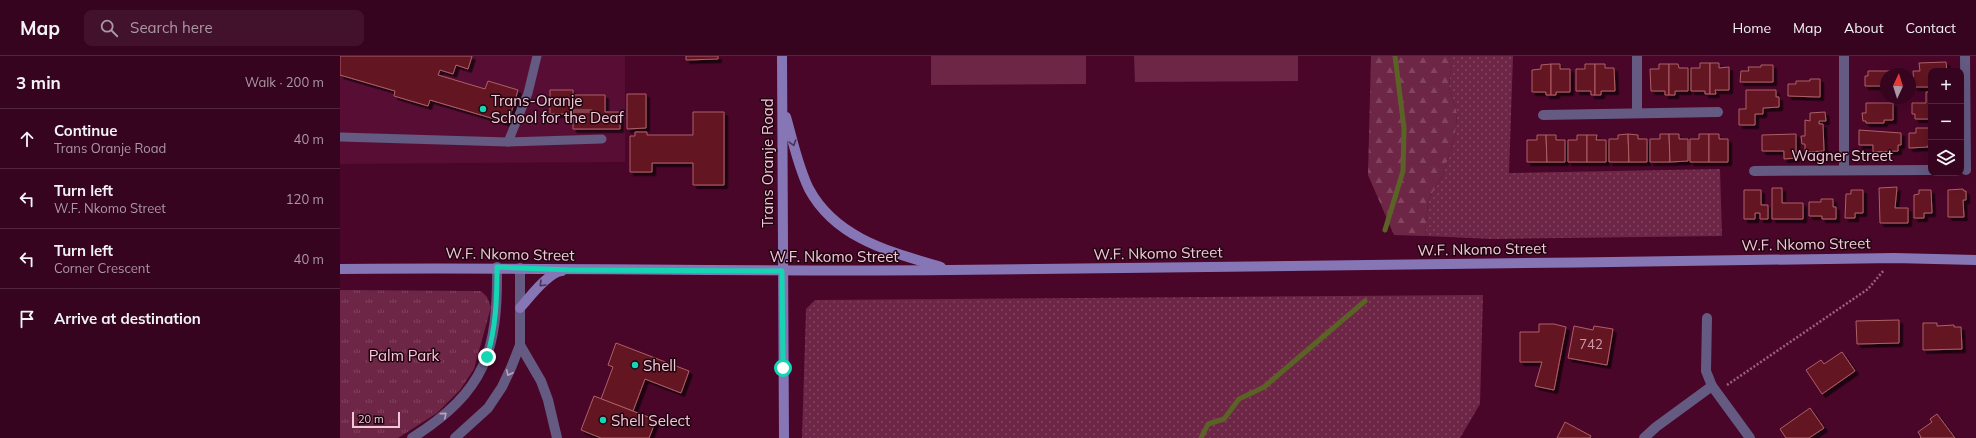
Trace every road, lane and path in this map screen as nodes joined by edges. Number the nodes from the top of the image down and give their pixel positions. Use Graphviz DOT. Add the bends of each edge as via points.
graph roads {
  1 [pos="537,56"];
  2 [pos="782,56"];
  3 [pos="1637,56"];
  4 [pos="1844,56"];
  5 [pos="1965,56"];
  6 [pos="782,106"];
  7 [pos="1718,112"];
  8 [pos="1637,113"];
  9 [pos="1543,115"];
  10 [pos="340,137"];
  11 [pos="602,139"];
  12 [pos="508,142"];
  13 [pos="1844,170"];
  14 [pos="1928,170"];
  15 [pos="1968,170"];
  16 [pos="1754,171"];
  17 [pos="1894,258"];
  18 [pos="1976,260"];
  19 [pos="497,267"];
  20 [pos="520,268"];
  21 [pos="340,269"];
  22 [pos="570,270"];
  23 [pos="952,270"];
  24 [pos="782,271"];
  25 [pos="520,308"];
  26 [pos="1707,318"];
  27 [pos="520,345"];
  28 [pos="1714,389"];
  29 [pos="412,438"];
  30 [pos="455,438"];
  31 [pos="557,438"];
  32 [pos="784,438"];
  33 [pos="1644,438"];
  34 [pos="1750,438"];
  1 -- 12 [label="lane" via="528,93"];
  2 -- 6 [label="main road, Trans Oranje Road"];
  3 -- 8 [label="street"];
  4 -- 13 [label="street"];
  5 -- 15 [label="street"];
  6 -- 23 [label="main road, one-way" via="800,167 810,189 824,210 838,224 860,239 885,250"];
  6 -- 24 [label="main road, Trans Oranje Road"];
  7 -- 8 [label="street"];
  8 -- 9 [label="street"];
  10 -- 12 [label="lane"];
  11 -- 12 [label="lane"];
  13 -- 14 [label="street, Wagner Street"];
  13 -- 16 [label="street, Wagner Street"];
  17 -- 18 [label="main road, W.F. Nkomo Street"];
  17 -- 23 [label="main road, W.F. Nkomo Street"];
  17 -- 28 [label="path" via="1868,289"];
  19 -- 20 [label="main road, W.F. Nkomo Street"];
  19 -- 21 [label="main road, W.F. Nkomo Street"];
  29 -- 19 [label="street, one-way" via="444,416 477,379 494,334"];
  20 -- 22 [label="main road, W.F. Nkomo Street"];
  20 -- 25 [label="street"];
  22 -- 24 [label="main road, W.F. Nkomo Street"];
  22 -- 25 [label="main road, one-way" via="557,271 545,280"];
  23 -- 24 [label="main road, W.F. Nkomo Street"];
  24 -- 32 [label="main road, Trans Oranje Road"];
  25 -- 27 [label="street"];
  26 -- 28 [label="street" via="1706,371"];
  27 -- 30 [label="street, one-way" via="502,387 492,402"];
  27 -- 31 [label="street" via="542,381"];
  28 -- 33 [label="street" via="1656,427"];
  28 -- 34 [label="street"];
}
